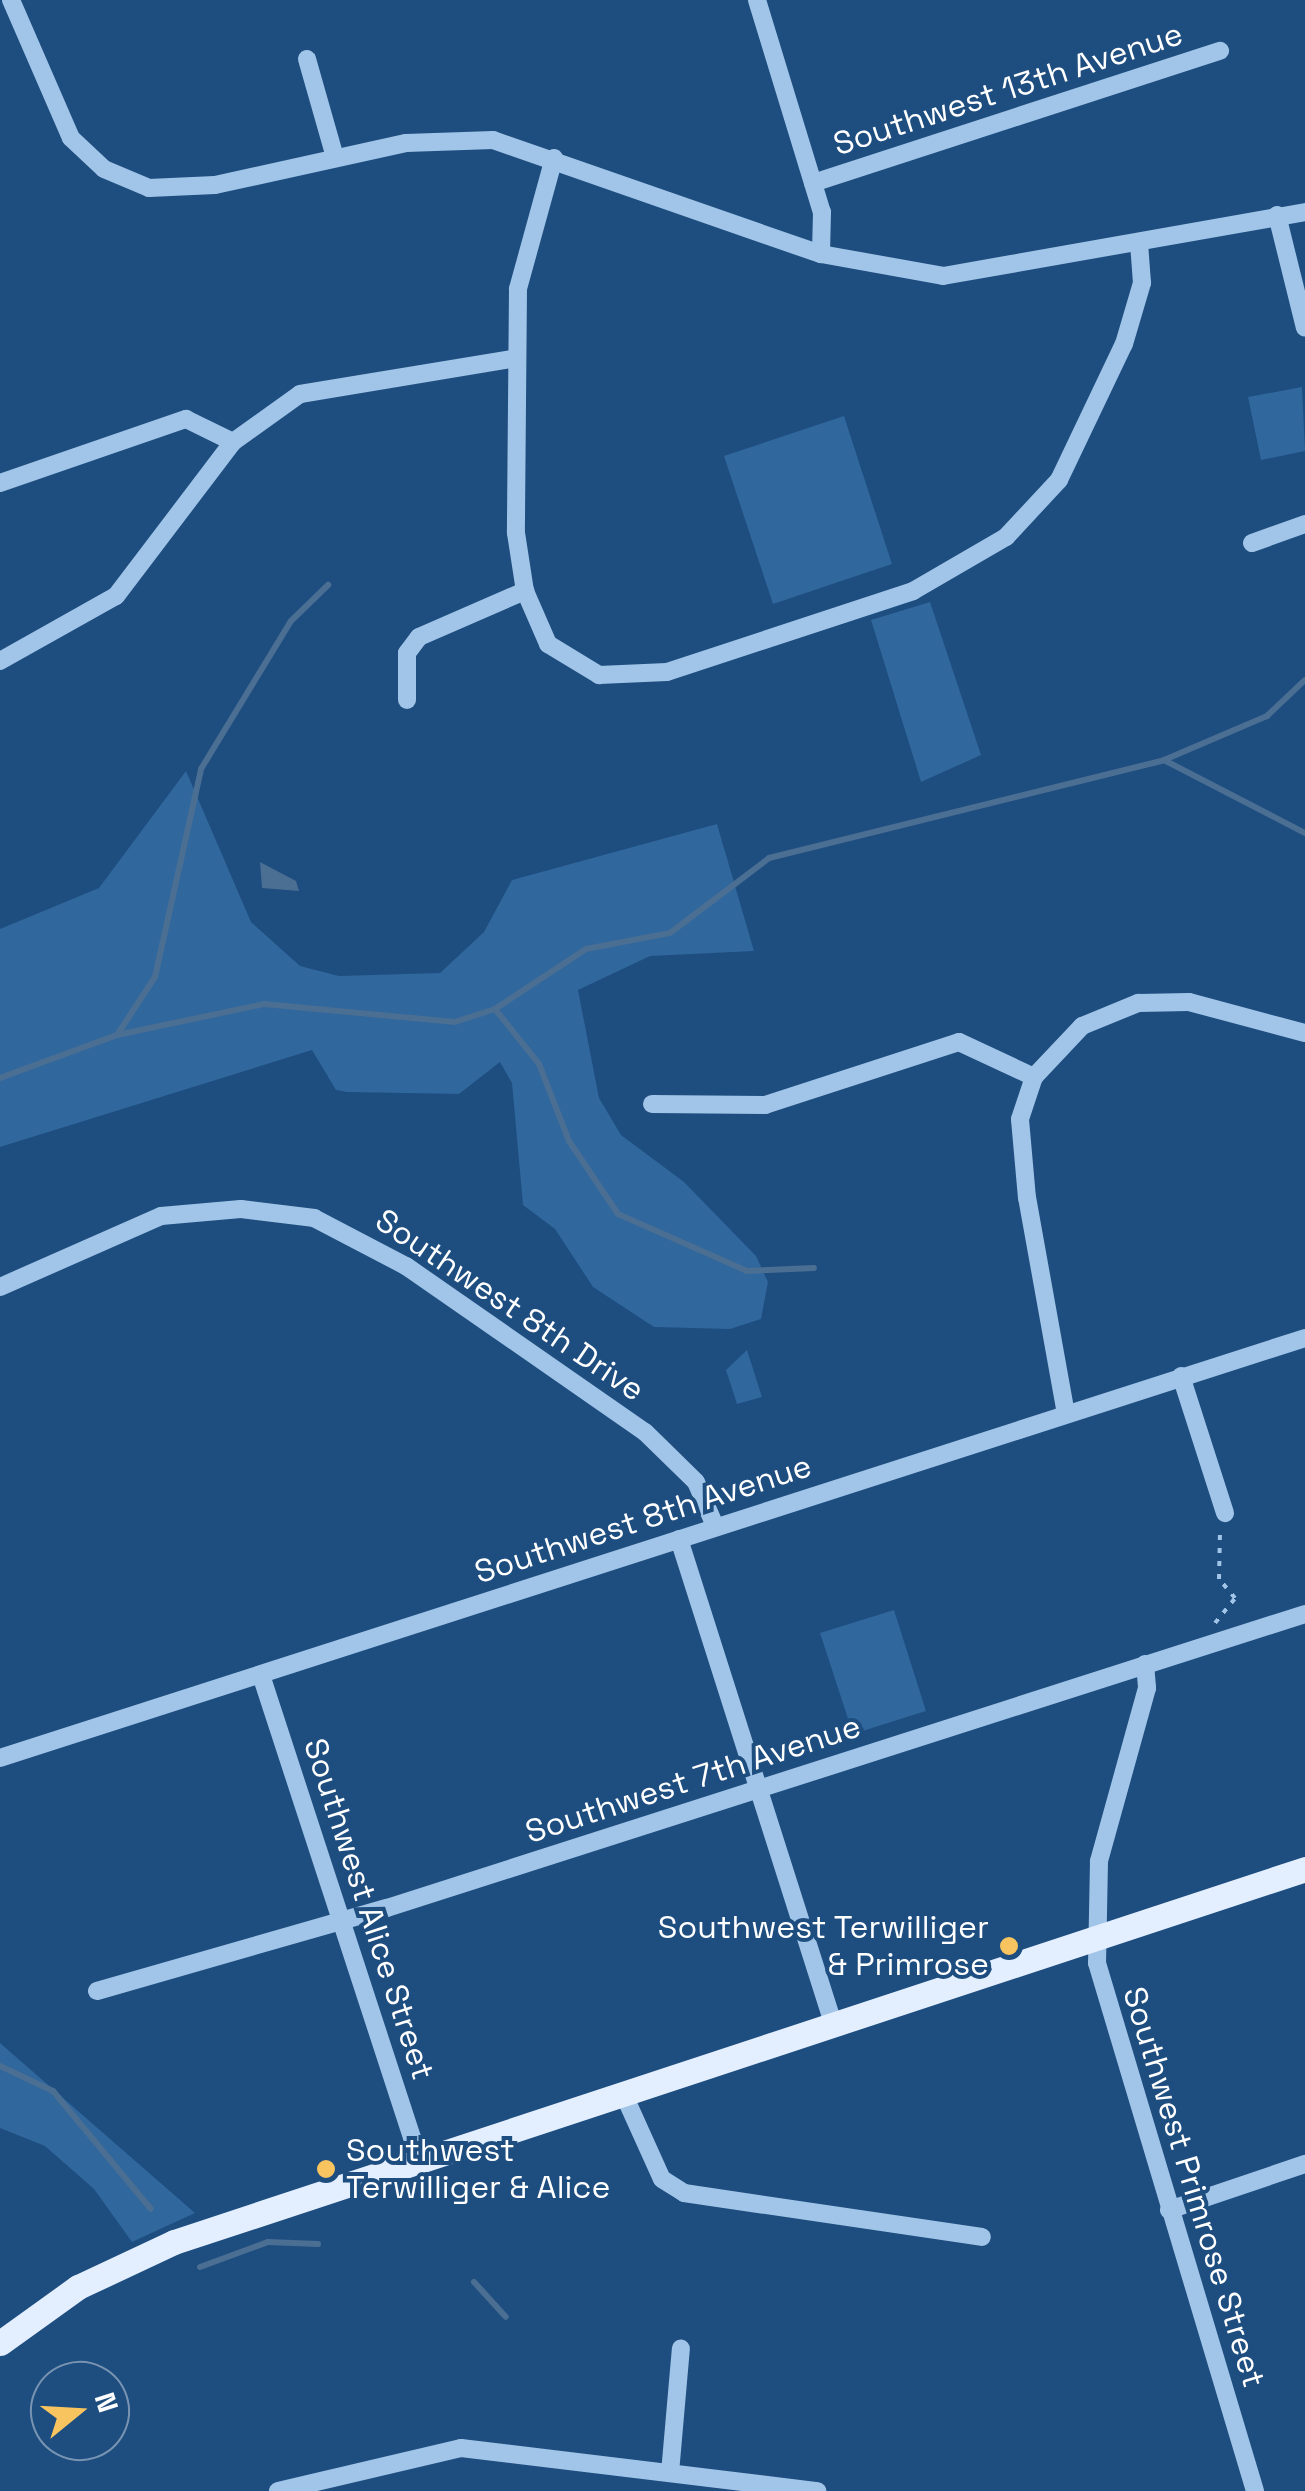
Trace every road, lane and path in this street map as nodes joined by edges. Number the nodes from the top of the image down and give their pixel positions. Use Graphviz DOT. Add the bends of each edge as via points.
graph roads {
  1 [pos="11,0"];
  2 [pos="756,0"];
  3 [pos="1220,52"];
  4 [pos="307,59"];
  5 [pos="335,157"];
  6 [pos="554,158"];
  7 [pos="814,183"];
  8 [pos="1305,212"];
  9 [pos="1277,216"];
  10 [pos="1138,244"];
  11 [pos="821,254"];
  12 [pos="1305,328"];
  13 [pos="511,359"];
  14 [pos="233,442"];
  15 [pos="0,482"];
  16 [pos="1305,524"];
  17 [pos="1252,543"];
  18 [pos="525,591"];
  19 [pos="0,661"];
  20 [pos="406,700"];
  21 [pos="1305,1033"];
  22 [pos="1034,1077"];
  23 [pos="652,1104"];
  24 [pos="0,1288"];
  25 [pos="1305,1338"];
  26 [pos="1181,1376"];
  27 [pos="1066,1414"];
  28 [pos="1225,1512"];
  29 [pos="715,1526"];
  30 [pos="679,1538"];
  31 [pos="1233,1602"];
  32 [pos="1305,1614"];
  33 [pos="1144,1664"];
  34 [pos="260,1676"];
  35 [pos="0,1758"];
  36 [pos="758,1791"];
  37 [pos="1305,1870"];
  38 [pos="344,1918"];
  39 [pos="1099,1936"];
  40 [pos="98,1991"];
  41 [pos="834,2026"];
  42 [pos="624,2094"];
  43 [pos="420,2162"];
  44 [pos="1305,2164"];
  45 [pos="1170,2210"];
  46 [pos="982,2237"];
  47 [pos="0,2343"];
  48 [pos="681,2348"];
  49 [pos="670,2472"];
  50 [pos="278,2491"];
  51 [pos="817,2491"];
  52 [pos="1255,2491"];
  1 -- 5 [label="street" via="60,122 119,177 182,190"];
  2 -- 7 [label="street"];
  3 -- 7 [label="street, Southwest 13th Avenue"];
  4 -- 5 [label="street"];
  5 -- 6 [label="street" via="464,138"];
  6 -- 11 [label="street"];
  6 -- 13 [label="street" via="525,243"];
  7 -- 11 [label="street"];
  8 -- 9 [label="street"];
  9 -- 10 [label="street"];
  9 -- 12 [label="street"];
  10 -- 11 [label="street" via="943,276"];
  10 -- 18 [label="street" via="1142,282 1124,344 1059,480 1006,538 948,575 637,674 567,664"];
  13 -- 14 [label="street" via="315,386"];
  13 -- 18 [label="street"];
  14 -- 15 [label="street" via="186,420"];
  14 -- 19 [label="street" via="116,596"];
  16 -- 17 [label="street"];
  18 -- 20 [label="street" via="419,637 407,653"];
  21 -- 22 [label="street" via="1189,1002 1138,1003 1082,1026"];
  22 -- 23 [label="street" via="974,1043 946,1043 778,1102"];
  22 -- 27 [label="street" via="1020,1118 1027,1198"];
  24 -- 29 [label="street, Southwest 8th Drive" via="160,1216 242,1209 314,1218 406,1266 645,1432 696,1482"];
  25 -- 26 [label="street, Southwest 8th Avenue"];
  26 -- 27 [label="street, Southwest 8th Avenue"];
  26 -- 28 [label="street"];
  27 -- 29 [label="street, Southwest 8th Avenue"];
  28 -- 31 [label="path" via="1218,1574"];
  29 -- 30 [label="street, Southwest 8th Avenue"];
  30 -- 34 [label="street, Southwest 8th Avenue"];
  30 -- 36 [label="street"];
  32 -- 33 [label="street, Southwest 7th Avenue"];
  33 -- 36 [label="street, Southwest 7th Avenue"];
  33 -- 39 [label="street, Southwest Primrose Street" via="1147,1688 1099,1861"];
  34 -- 35 [label="street, Southwest 8th Avenue"];
  34 -- 38 [label="street, Southwest Alice Street"];
  36 -- 38 [label="street, Southwest 7th Avenue"];
  36 -- 41 [label="street"];
  37 -- 39 [label="main road"];
  38 -- 40 [label="street, Southwest 7th Avenue"];
  38 -- 43 [label="street, Southwest Alice Street"];
  39 -- 41 [label="main road"];
  39 -- 45 [label="street, Southwest Primrose Street" via="1106,2013"];
  41 -- 42 [label="main road"];
  42 -- 43 [label="main road"];
  42 -- 46 [label="street" via="662,2179 684,2193"];
  43 -- 47 [label="main road" via="126,2262"];
  44 -- 45 [label="street"];
  45 -- 52 [label="street, Southwest Primrose Street"];
  48 -- 49 [label="street"];
  49 -- 50 [label="street" via="438,2448"];
  49 -- 51 [label="street"];
}
